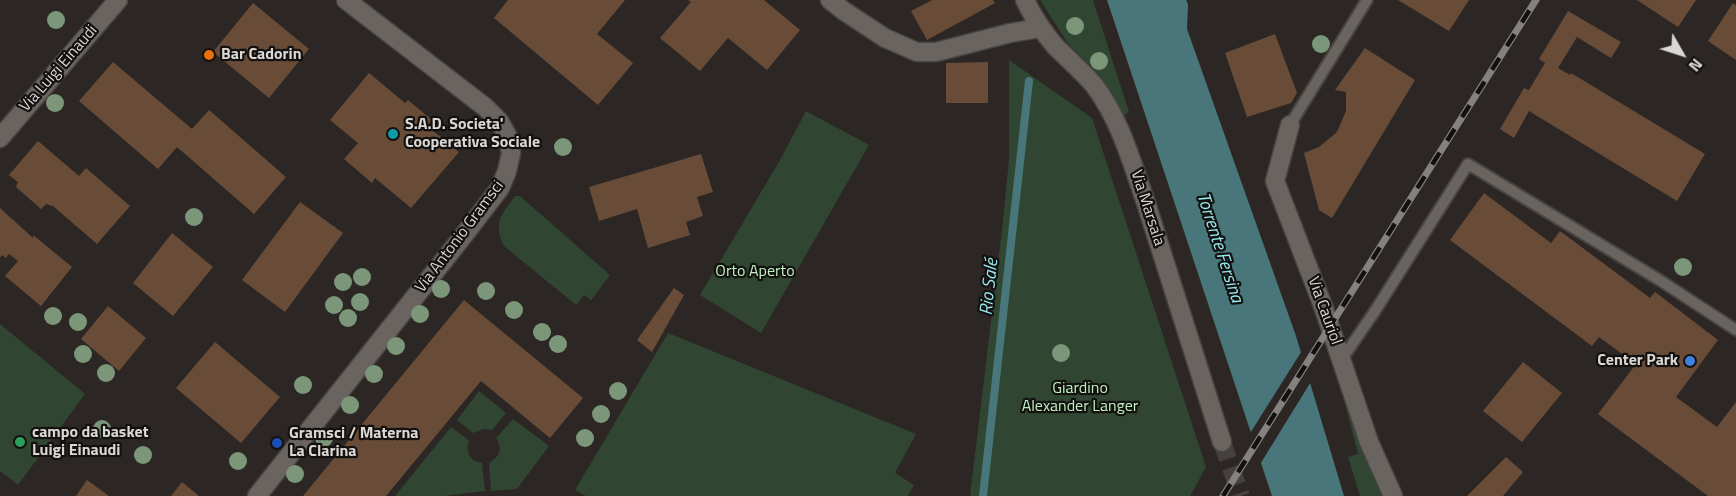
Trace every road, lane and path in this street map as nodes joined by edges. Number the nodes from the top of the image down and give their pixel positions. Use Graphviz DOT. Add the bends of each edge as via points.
graph roads {
  1 [pos="118,0"];
  2 [pos="346,0"];
  3 [pos="1025,0"];
  4 [pos="1367,0"];
  5 [pos="837,5"];
  6 [pos="1040,28"];
  7 [pos="1290,125"];
  8 [pos="0,138"];
  9 [pos="1736,330"];
  10 [pos="1342,359"];
  11 [pos="1222,442"];
  12 [pos="257,496"];
  13 [pos="1393,496"];
  1 -- 8 [label="street, Via Luigi Einaudi"];
  2 -- 12 [label="street, Via Antonio Gramsci" via="485,107 507,135 511,153 500,188"];
  3 -- 6 [label="street, Via Marsala"];
  4 -- 7 [label="lane"];
  5 -- 6 [label="street" via="885,38 917,52 936,52"];
  6 -- 11 [label="street, Via Marsala" via="1094,85 1110,110 1133,164"];
  7 -- 10 [label="street, Via Cauriol" via="1275,180"];
  9 -- 10 [label="lane" via="1468,164"];
  10 -- 13 [label="street, Via Cauriol" via="1369,442"];
}
